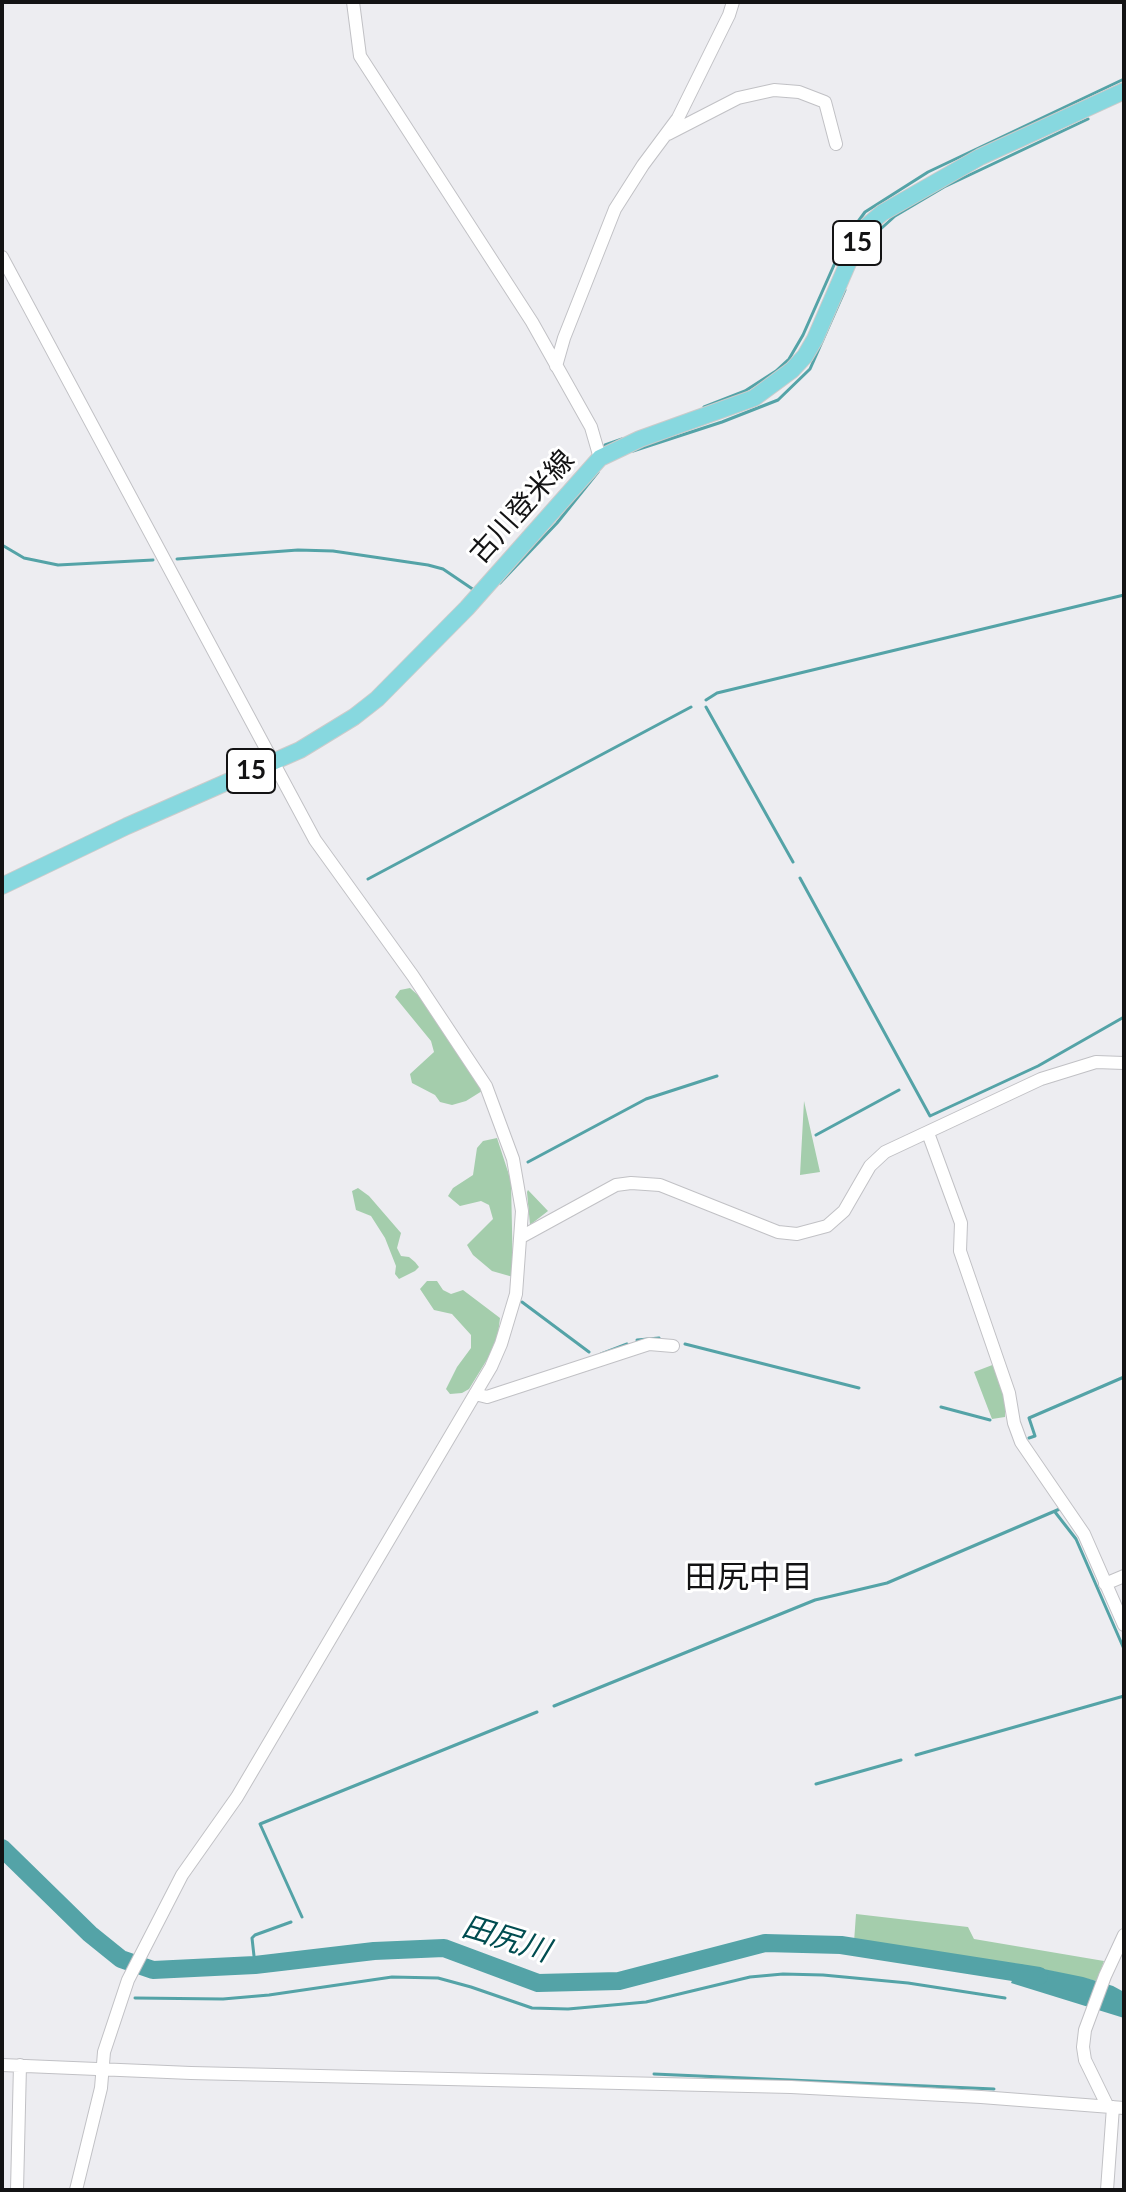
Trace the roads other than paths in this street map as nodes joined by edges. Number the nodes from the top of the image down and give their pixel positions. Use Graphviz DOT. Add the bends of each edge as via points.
graph roads {
  1 [pos="353,2"];
  2 [pos="733,2"];
  3 [pos="1124,91"];
  4 [pos="665,135"];
  5 [pos="836,144"];
  6 [pos="2,257"];
  7 [pos="556,366"];
  8 [pos="600,458"];
  9 [pos="274,761"];
  10 [pos="2,886"];
  11 [pos="1124,1063"];
  12 [pos="928,1133"];
  13 [pos="521,1237"];
  14 [pos="673,1346"];
  15 [pos="475,1394"];
  16 [pos="1124,1576"];
  17 [pos="1105,1584"];
  18 [pos="1124,1625"];
  19 [pos="1124,1935"];
  20 [pos="2,2065"];
  21 [pos="20,2065"];
  22 [pos="102,2070"];
  23 [pos="1115,2107"];
  24 [pos="17,2190"];
  25 [pos="76,2190"];
  26 [pos="1107,2190"];
  1 -- 7 [label="street" via="360,56"];
  2 -- 4 [label="street"];
  3 -- 8 [label="main road, 古川登米線 / 15" via="980,157 882,213 849,257 810,348 776,384 754,398"];
  4 -- 5 [label="street" via="738,98 774,90 825,102"];
  4 -- 7 [label="street" via="615,209"];
  6 -- 9 [label="street"];
  7 -- 8 [label="street" via="591,427"];
  8 -- 9 [label="main road, 古川登米線 / 15" via="467,608 377,699 327,735"];
  9 -- 10 [label="main road, 古川登米線 / 15"];
  9 -- 13 [label="street" via="315,840 486,1086 516,1172"];
  11 -- 12 [label="street" via="1096,1062 1041,1079"];
  12 -- 13 [label="street" via="877,1158 844,1211 827,1226 797,1234 778,1232 660,1185 631,1183 616,1185"];
  12 -- 17 [label="street" via="961,1223 960,1251 1021,1442 1084,1534"];
  13 -- 15 [label="street" via="512,1307 501,1344"];
  14 -- 15 [label="street" via="649,1344 487,1397"];
  15 -- 22 [label="street" via="237,1797 182,1875 128,1980"];
  16 -- 17 [label="street"];
  17 -- 18 [label="street"];
  19 -- 23 [label="street" via="1083,2047 1085,2060"];
  20 -- 21 [label="street"];
  21 -- 22 [label="street"];
  21 -- 24 [label="street"];
  22 -- 23 [label="street" via="791,2087"];
  22 -- 25 [label="street"];
  23 -- 26 [label="street"];
}
